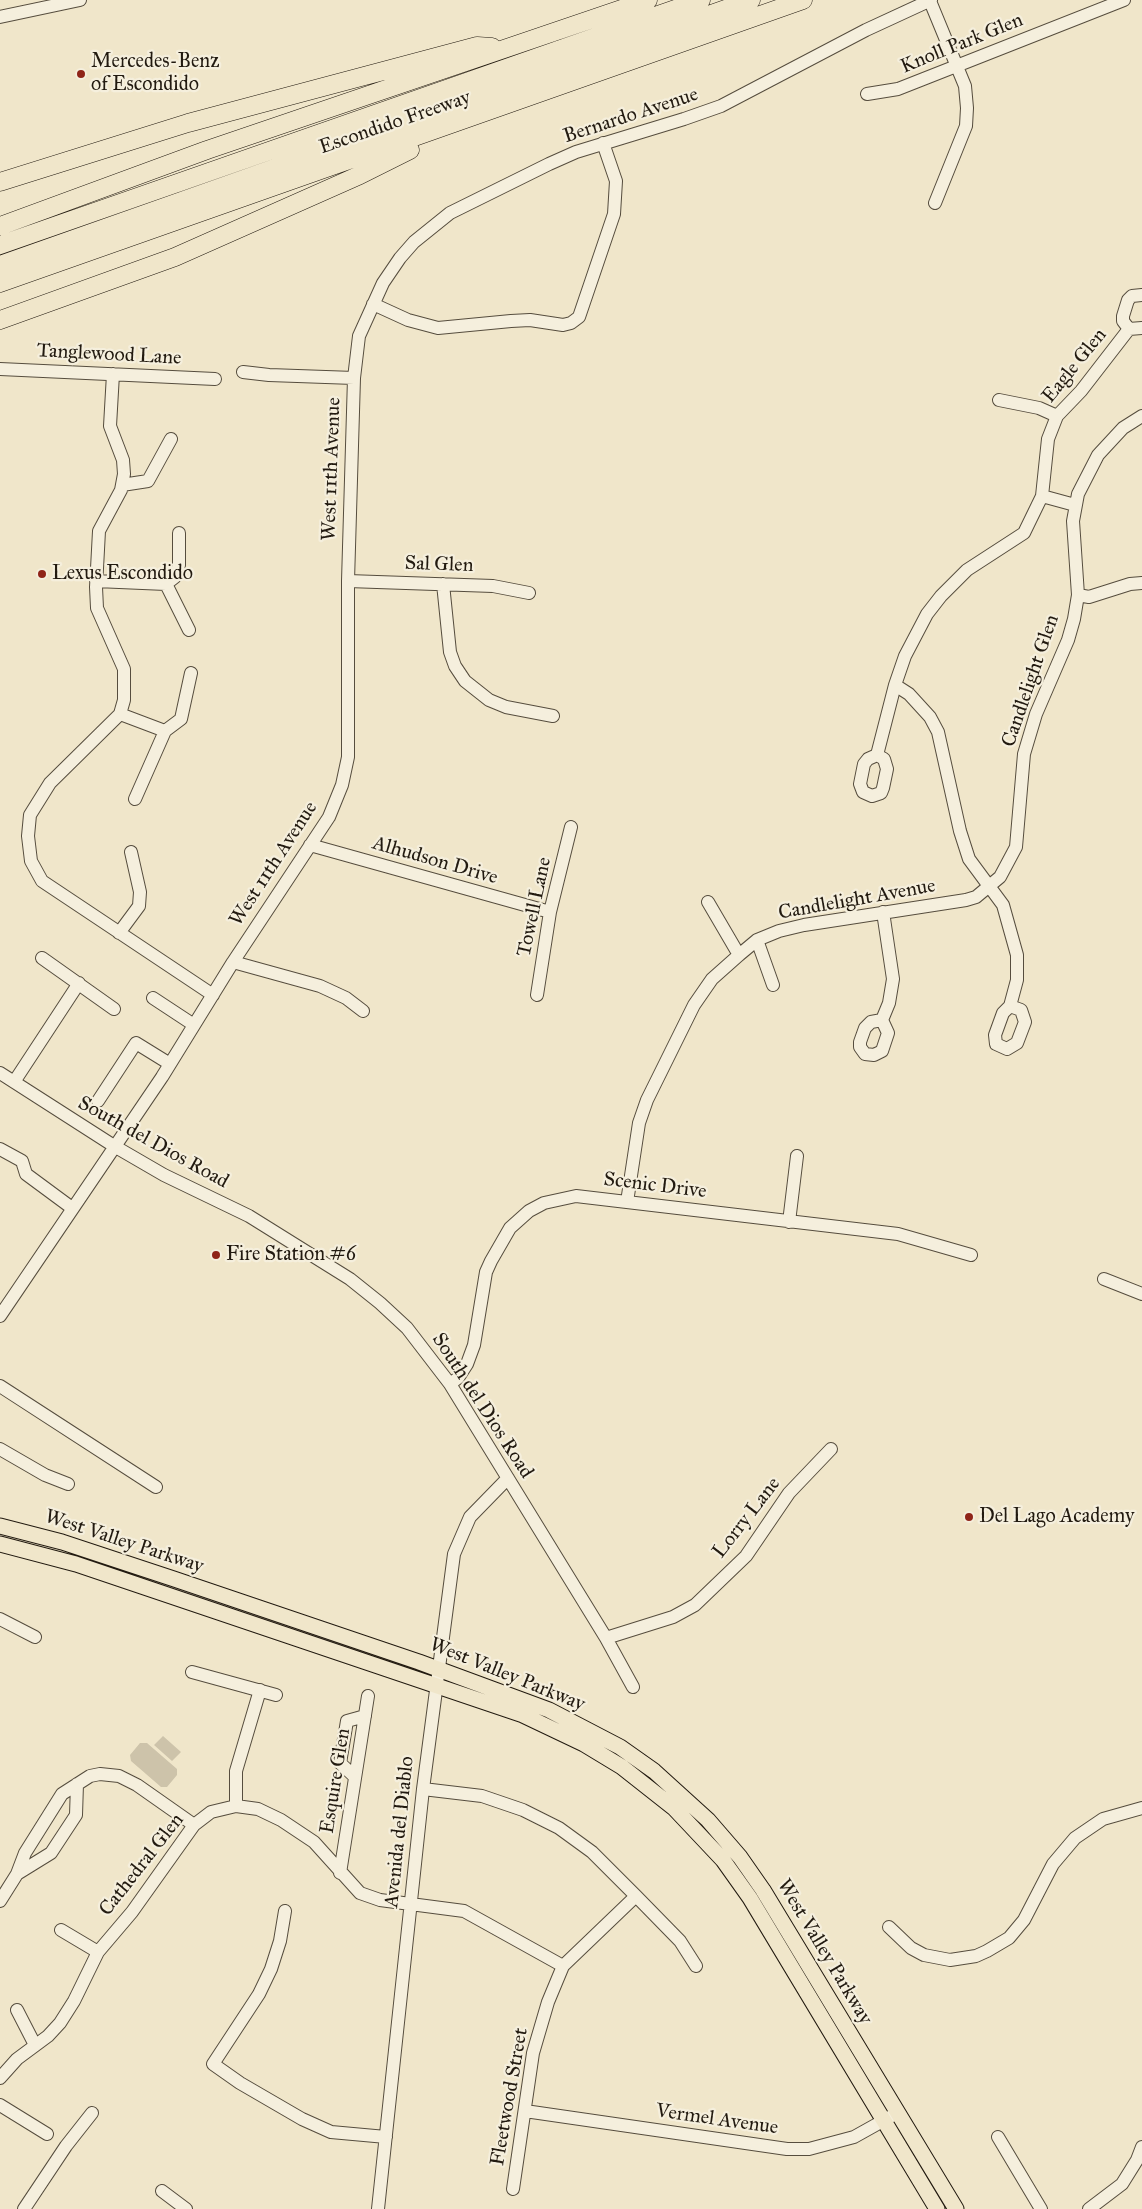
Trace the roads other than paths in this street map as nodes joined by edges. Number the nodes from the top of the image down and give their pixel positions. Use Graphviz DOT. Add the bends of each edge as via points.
graph roads {
  1 [pos="80,0"];
  2 [pos="648,0"];
  3 [pos="701,0"];
  4 [pos="751,0"];
  5 [pos="804,0"];
  6 [pos="930,0"];
  7 [pos="1124,0"];
  8 [pos="0,17"];
  9 [pos="508,48"];
  10 [pos="958,66"];
  11 [pos="867,94"];
  12 [pos="478,116"];
  13 [pos="603,143"];
  14 [pos="0,182"];
  15 [pos="935,202"];
  16 [pos="0,226"];
  17 [pos="0,245"];
  18 [pos="0,265"];
  19 [pos="0,283"];
  20 [pos="1142,295"];
  21 [pos="373,304"];
  22 [pos="0,320"];
  23 [pos="1136,328"];
  24 [pos="0,369"];
  25 [pos="243,372"];
  26 [pos="113,374"];
  27 [pos="354,378"];
  28 [pos="216,379"];
  29 [pos="999,400"];
  30 [pos="1057,416"];
  31 [pos="1142,416"];
  32 [pos="171,439"];
  33 [pos="122,485"];
  34 [pos="1042,496"];
  35 [pos="1075,505"];
  36 [pos="179,533"];
  37 [pos="96,581"];
  38 [pos="348,582"];
  39 [pos="1142,583"];
  40 [pos="166,584"];
  41 [pos="442,584"];
  42 [pos="530,593"];
  43 [pos="1078,595"];
  44 [pos="189,630"];
  45 [pos="191,673"];
  46 [pos="894,685"];
  47 [pos="120,714"];
  48 [pos="553,716"];
  49 [pos="165,731"];
  50 [pos="877,756"];
  51 [pos="134,799"];
  52 [pos="571,827"];
  53 [pos="310,845"];
  54 [pos="131,852"];
  55 [pos="990,885"];
  56 [pos="708,902"];
  57 [pos="550,912"];
  58 [pos="883,912"];
  59 [pos="119,933"];
  60 [pos="757,940"];
  61 [pos="739,955"];
  62 [pos="42,958"];
  63 [pos="233,962"];
  64 [pos="79,983"];
  65 [pos="773,985"];
  66 [pos="213,995"];
  67 [pos="536,995"];
  68 [pos="153,998"];
  69 [pos="1010,1006"];
  70 [pos="114,1009"];
  71 [pos="363,1011"];
  72 [pos="882,1020"];
  73 [pos="194,1025"];
  74 [pos="170,1064"];
  75 [pos="0,1073"];
  76 [pos="14,1082"];
  77 [pos="98,1101"];
  78 [pos="114,1146"];
  79 [pos="0,1149"];
  80 [pos="797,1156"];
  81 [pos="627,1202"];
  82 [pos="72,1208"];
  83 [pos="790,1222"];
  84 [pos="971,1255"];
  85 [pos="1104,1279"];
  86 [pos="1142,1294"];
  87 [pos="0,1316"];
  88 [pos="450,1384"];
  89 [pos="0,1386"];
  90 [pos="0,1449"];
  91 [pos="831,1449"];
  92 [pos="508,1478"];
  93 [pos="68,1484"];
  94 [pos="156,1487"];
  95 [pos="0,1526"];
  96 [pos="0,1544"];
  97 [pos="0,1619"];
  98 [pos="35,1637"];
  99 [pos="606,1638"];
  100 [pos="438,1670"];
  101 [pos="192,1672"];
  102 [pos="436,1686"];
  103 [pos="633,1687"];
  104 [pos="260,1690"];
  105 [pos="276,1695"];
  106 [pos="368,1696"];
  107 [pos="77,1784"];
  108 [pos="423,1789"];
  109 [pos="236,1806"];
  110 [pos="1142,1808"];
  111 [pos="194,1825"];
  112 [pos="340,1873"];
  113 [pos="17,1874"];
  114 [pos="636,1896"];
  115 [pos="0,1901"];
  116 [pos="410,1903"];
  117 [pos="285,1911"];
  118 [pos="889,1927"];
  119 [pos="61,1930"];
  120 [pos="98,1952"];
  121 [pos="563,1966"];
  122 [pos="696,1966"];
  123 [pos="17,2010"];
  124 [pos="35,2045"];
  125 [pos="0,2078"];
  126 [pos="0,2105"];
  127 [pos="525,2110"];
  128 [pos="92,2113"];
  129 [pos="891,2117"];
  130 [pos="47,2134"];
  131 [pos="386,2137"];
  132 [pos="998,2137"];
  133 [pos="1142,2147"];
  134 [pos="1140,2161"];
  135 [pos="513,2189"];
  136 [pos="162,2191"];
  137 [pos="24,2209"];
  138 [pos="186,2209"];
  139 [pos="378,2209"];
  140 [pos="937,2209"];
  141 [pos="956,2209"];
  142 [pos="1041,2209"];
  143 [pos="1089,2209"];
  1 -- 8 [label="street"];
  2 -- 9 [label="highway, Escondido Freeway"];
  3 -- 17 [label="highway"];
  4 -- 18 [label="highway"];
  5 -- 12 [label="highway, Escondido Freeway"];
  6 -- 10 [label="street"];
  6 -- 13 [label="street, Bernardo Avenue" via="721,106"];
  7 -- 10 [label="street, Knoll Park Glen"];
  9 -- 14 [label="highway" via="477,46 188,123"];
  9 -- 16 [label="highway, Escondido Freeway" via="207,150"];
  10 -- 11 [label="street, Knoll Park Glen" via="898,90"];
  10 -- 15 [label="street" via="965,86 966,126"];
  12 -- 19 [label="highway, Escondido Freeway"];
  12 -- 22 [label="highway" via="360,175 175,257"];
  13 -- 21 [label="street, Bernardo Avenue" via="549,164 450,213 414,242 400,258 383,282"];
  13 -- 21 [label="street" via="616,181 614,214 579,317 571,323 563,325 530,320 438,328 408,320"];
  20 -- 23 [label="street, Eagle Glen" via="1128,300 1123,321"];
  21 -- 27 [label="street, West 11th Avenue" via="359,336"];
  23 -- 30 [label="street, Eagle Glen"];
  24 -- 26 [label="street, Tanglewood Lane"];
  25 -- 27 [label="street"];
  26 -- 28 [label="street, Tanglewood Lane"];
  26 -- 33 [label="street" via="110,426 123,460"];
  27 -- 38 [label="street, West 11th Avenue"];
  29 -- 30 [label="street" via="1039,408"];
  30 -- 34 [label="street, Eagle Glen" via="1048,439"];
  31 -- 35 [label="street, Candlelight Glen" via="1123,428 1098,456 1082,483"];
  32 -- 33 [label="street" via="148,481"];
  33 -- 37 [label="street" via="99,531"];
  34 -- 35 [label="street"];
  34 -- 46 [label="street, Eagle Glen" via="1024,533 967,570 941,596 927,614"];
  35 -- 43 [label="street, Candlelight Glen" via="1073,521"];
  36 -- 40 [label="street" via="179,565 175,577"];
  37 -- 40 [label="street"];
  37 -- 47 [label="street" via="97,608 124,669 124,700"];
  38 -- 41 [label="street, Sal Glen"];
  38 -- 53 [label="street, West 11th Avenue" via="348,758 342,785 329,817"];
  39 -- 43 [label="street" via="1089,597"];
  40 -- 44 [label="street"];
  41 -- 42 [label="street, Sal Glen" via="493,586"];
  41 -- 48 [label="street" via="450,652 465,681 489,700 506,707"];
  43 -- 55 [label="street, Candlelight Glen" via="1068,640 1036,714 1024,754 1016,847 1000,877"];
  45 -- 49 [label="street" via="180,719"];
  46 -- 50 [label="street, Eagle Glen"];
  46 -- 55 [label="street" via="909,694 930,717 938,732 969,859"];
  47 -- 49 [label="street"];
  47 -- 59 [label="street" via="50,783 30,815 28,836 31,861 42,882"];
  49 -- 51 [label="street"];
  52 -- 57 [label="street, Towell Lane"];
  53 -- 57 [label="street, Alhudson Drive"];
  53 -- 63 [label="street, West 11th Avenue"];
  54 -- 59 [label="street" via="140,892 139,906"];
  55 -- 58 [label="street, Candlelight Avenue" via="976,897 966,900"];
  55 -- 69 [label="street" via="1003,905 1017,955 1018,980"];
  56 -- 61 [label="street"];
  57 -- 67 [label="street, Towell Lane"];
  58 -- 60 [label="street, Candlelight Avenue" via="804,925"];
  58 -- 72 [label="street" via="893,979"];
  59 -- 66 [label="street"];
  60 -- 61 [label="street, Candlelight Avenue"];
  60 -- 65 [label="street"];
  61 -- 81 [label="street, Candlelight Avenue" via="712,979 694,1005 647,1100 639,1124"];
  62 -- 64 [label="street"];
  63 -- 66 [label="street, West 11th Avenue"];
  63 -- 71 [label="street" via="320,986 346,998"];
  64 -- 70 [label="street"];
  64 -- 76 [label="street"];
  66 -- 73 [label="street, West 11th Avenue"];
  68 -- 73 [label="street"];
  73 -- 74 [label="street, West 11th Avenue"];
  74 -- 77 [label="street" via="136,1043"];
  74 -- 78 [label="street, West 11th Avenue"];
  75 -- 76 [label="street, South del Dios Road"];
  76 -- 78 [label="street, South del Dios Road"];
  78 -- 82 [label="street, West 11th Avenue"];
  78 -- 88 [label="street, South del Dios Road" via="164,1175 248,1216 350,1279 407,1328"];
  79 -- 82 [label="street" via="22,1161 26,1174"];
  80 -- 83 [label="street"];
  81 -- 83 [label="street, Scenic Drive"];
  81 -- 88 [label="street, Scenic Drive" via="576,1196 536,1207 510,1228 486,1272 474,1345 467,1364"];
  82 -- 87 [label="street, West 11th Avenue"];
  83 -- 84 [label="street, Scenic Drive" via="898,1234"];
  85 -- 86 [label="street"];
  88 -- 92 [label="street, South del Dios Road"];
  89 -- 94 [label="street"];
  90 -- 93 [label="street" via="45,1475"];
  91 -- 99 [label="street, Lorry Lane" via="789,1493 746,1556 694,1605 673,1616"];
  92 -- 99 [label="street, South del Dios Road"];
  92 -- 100 [label="street, Avenida del Diablo" via="470,1517 458,1539"];
  95 -- 100 [label="main road, West Valley Parkway" via="62,1542"];
  96 -- 102 [label="main road, West Valley Parkway" via="76,1564"];
  97 -- 98 [label="street"];
  99 -- 103 [label="street, South del Dios Road"];
  100 -- 102 [label="street, Avenida del Diablo"];
  100 -- 129 [label="main road, West Valley Parkway" via="550,1710 582,1726 647,1766 708,1820 763,1890"];
  101 -- 104 [label="street"];
  102 -- 108 [label="street, Avenida del Diablo"];
  102 -- 129 [label="main road, West Valley Parkway" via="523,1715 584,1744 622,1767 680,1815 723,1860 750,1898"];
  104 -- 105 [label="street"];
  104 -- 109 [label="street" via="236,1770"];
  106 -- 112 [label="street, Esquire Glen"];
  107 -- 111 [label="street" via="100,1774 119,1776"];
  107 -- 113 [label="street" via="62,1794 25,1853"];
  107 -- 113 [label="street" via="76,1815 51,1852"];
  108 -- 114 [label="street" via="482,1796 524,1810 559,1828 592,1852"];
  108 -- 116 [label="street, Avenida del Diablo"];
  109 -- 111 [label="street, Cathedral Glen" via="211,1812"];
  109 -- 112 [label="street, Cathedral Glen" via="258,1809 281,1820 317,1845"];
  110 -- 118 [label="street" via="1103,1819 1075,1838 1053,1864 1024,1920 1009,1938 987,1952 950,1960 924,1956"];
  111 -- 120 [label="street, Cathedral Glen" via="132,1912"];
  112 -- 116 [label="street, Cathedral Glen" via="360,1893 380,1900"];
  113 -- 115 [label="street"];
  114 -- 121 [label="street, Fleetwood Street"];
  114 -- 122 [label="street" via="680,1941"];
  116 -- 121 [label="street, Cathedral Glen" via="464,1910"];
  116 -- 131 [label="street, Avenida del Diablo"];
  117 -- 131 [label="street" via="272,1969 260,1994 213,2064 302,2119 331,2132"];
  119 -- 120 [label="street"];
  120 -- 124 [label="street, Cathedral Glen" via="60,2023"];
  121 -- 127 [label="street, Fleetwood Street" via="533,2053"];
  123 -- 124 [label="street"];
  124 -- 125 [label="street, Cathedral Glen"];
  126 -- 130 [label="street"];
  127 -- 129 [label="street, Vermel Avenue" via="787,2149 809,2149 854,2137"];
  127 -- 135 [label="street, Fleetwood Street"];
  128 -- 137 [label="street"];
  129 -- 140 [label="main road, West Valley Parkway"];
  129 -- 141 [label="main road, West Valley Parkway"];
  131 -- 139 [label="street, Avenida del Diablo"];
  132 -- 142 [label="street"];
  133 -- 134 [label="street"];
  134 -- 143 [label="street" via="1122,2184"];
  136 -- 138 [label="street"];
}
